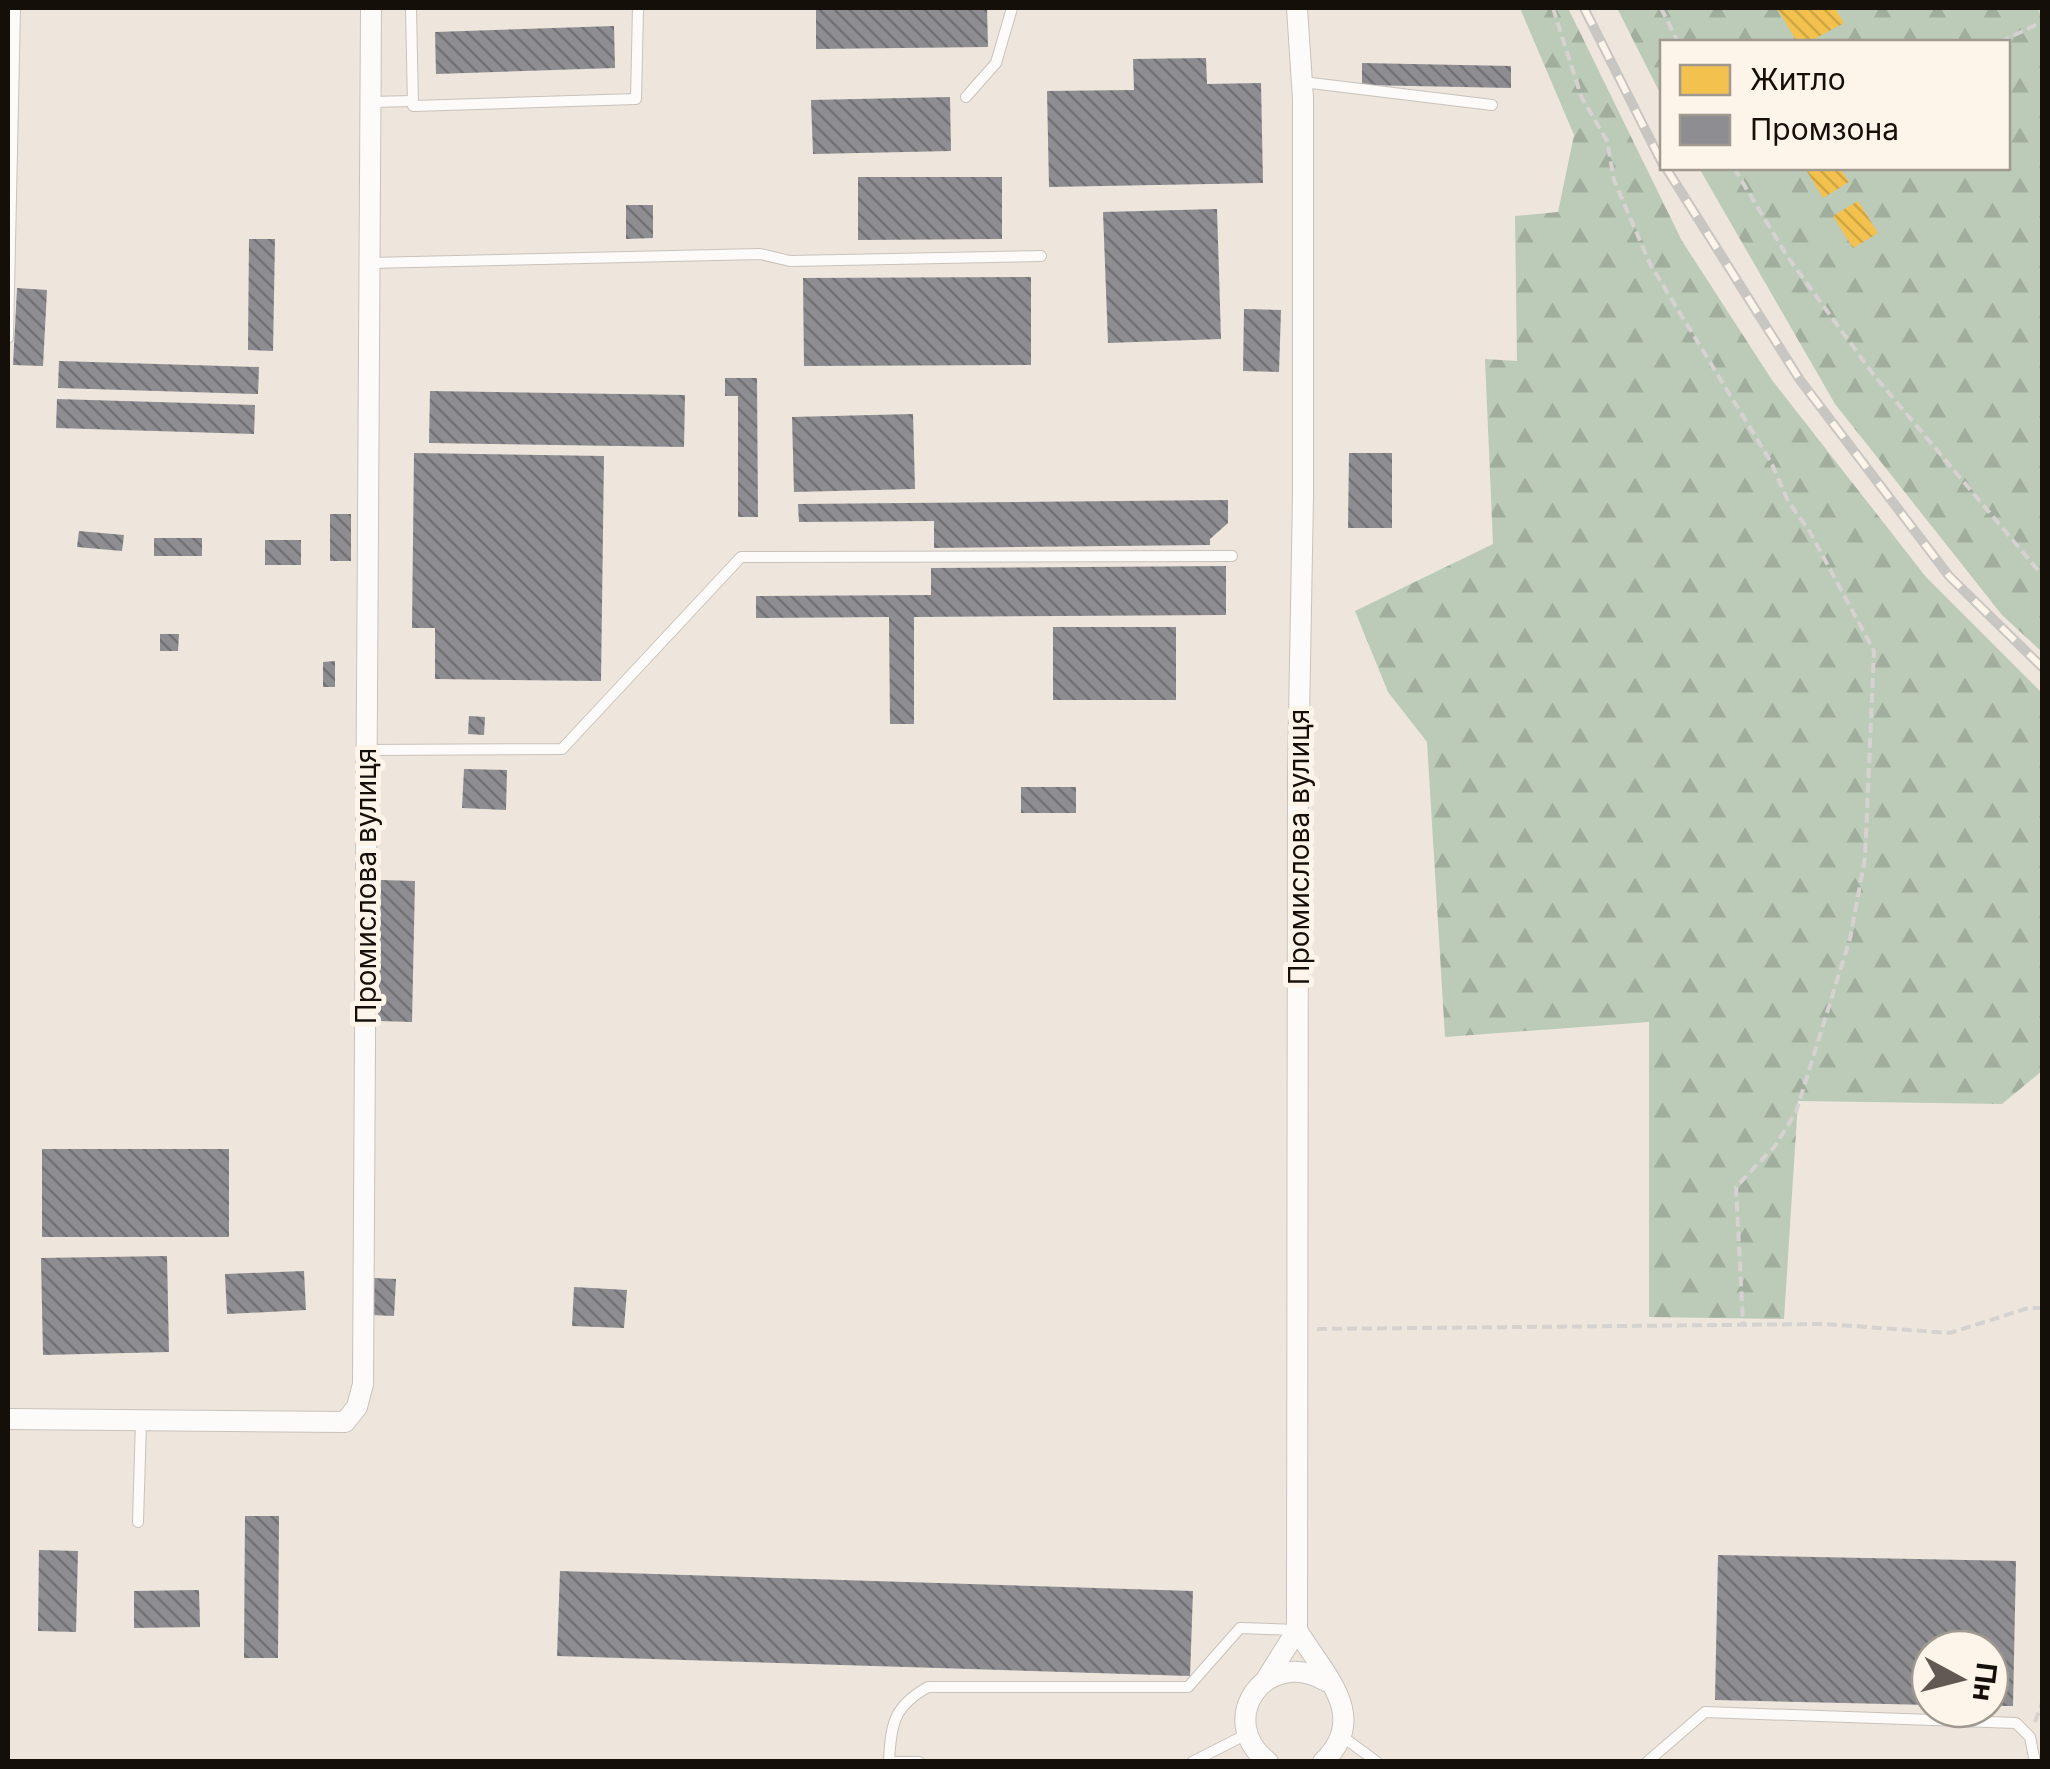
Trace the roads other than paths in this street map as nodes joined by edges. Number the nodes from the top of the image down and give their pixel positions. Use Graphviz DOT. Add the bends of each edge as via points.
graph roads {
  1 [pos="15,8"];
  2 [pos="371,8"];
  3 [pos="411,8"];
  4 [pos="638,8"];
  5 [pos="1012,8"];
  6 [pos="1297,8"];
  7 [pos="1302,82"];
  8 [pos="966,97"];
  9 [pos="412,100"];
  10 [pos="371,102"];
  11 [pos="1492,105"];
  12 [pos="10,171"];
  13 [pos="1041,256"];
  14 [pos="370,263"];
  15 [pos="8,338"];
  16 [pos="1232,556"];
  17 [pos="367,750"];
  18 [pos="8,1419"];
  19 [pos="141,1420"];
  20 [pos="138,1522"];
  21 [pos="1298,1630"];
  22 [pos="1268,1678"];
  23 [pos="1326,1681"];
  24 [pos="1247,1734"];
  25 [pos="1343,1738"];
  26 [pos="889,1761"];
  27 [pos="919,1762"];
  28 [pos="1192,1762"];
  29 [pos="1268,1762"];
  30 [pos="1323,1762"];
  31 [pos="1377,1762"];
  32 [pos="1646,1762"];
  33 [pos="2035,1762"];
  1 -- 12 [label="lane"];
  2 -- 10 [label="street, Промислова вулиця"];
  3 -- 9 [label="lane"];
  4 -- 9 [label="lane" via="636,99 412,106"];
  5 -- 8 [label="lane" via="996,63"];
  6 -- 7 [label="street, Промислова вулиця"];
  7 -- 11 [label="lane"];
  7 -- 21 [label="street, Промислова вулиця"];
  9 -- 10 [label="lane"];
  10 -- 14 [label="street, Промислова вулиця"];
  12 -- 15 [label="lane"];
  13 -- 14 [label="lane"];
  14 -- 17 [label="street, Промислова вулиця"];
  16 -- 17 [label="lane" via="741,557 562,750"];
  17 -- 19 [label="street, Промислова вулиця" via="364,1384 357,1407 345,1422"];
  18 -- 19 [label="street, Промислова вулиця"];
  19 -- 20 [label="lane"];
  21 -- 22 [label="street"];
  21 -- 23 [label="street"];
  21 -- 26 [label="lane" via="1240,1628 1188,1687 928,1687 904,1700 891,1720"];
  22 -- 23 [label="street" via="1298,1670"];
  22 -- 24 [label="street" via="1248,1703"];
  23 -- 25 [label="street" via="1344,1707"];
  24 -- 28 [label="lane"];
  24 -- 29 [label="street"];
  25 -- 30 [label="street"];
  25 -- 31 [label="lane"];
  26 -- 27 [label="lane"];
  32 -- 33 [label="lane" via="1706,1712 2016,1723 2030,1737"];
}
